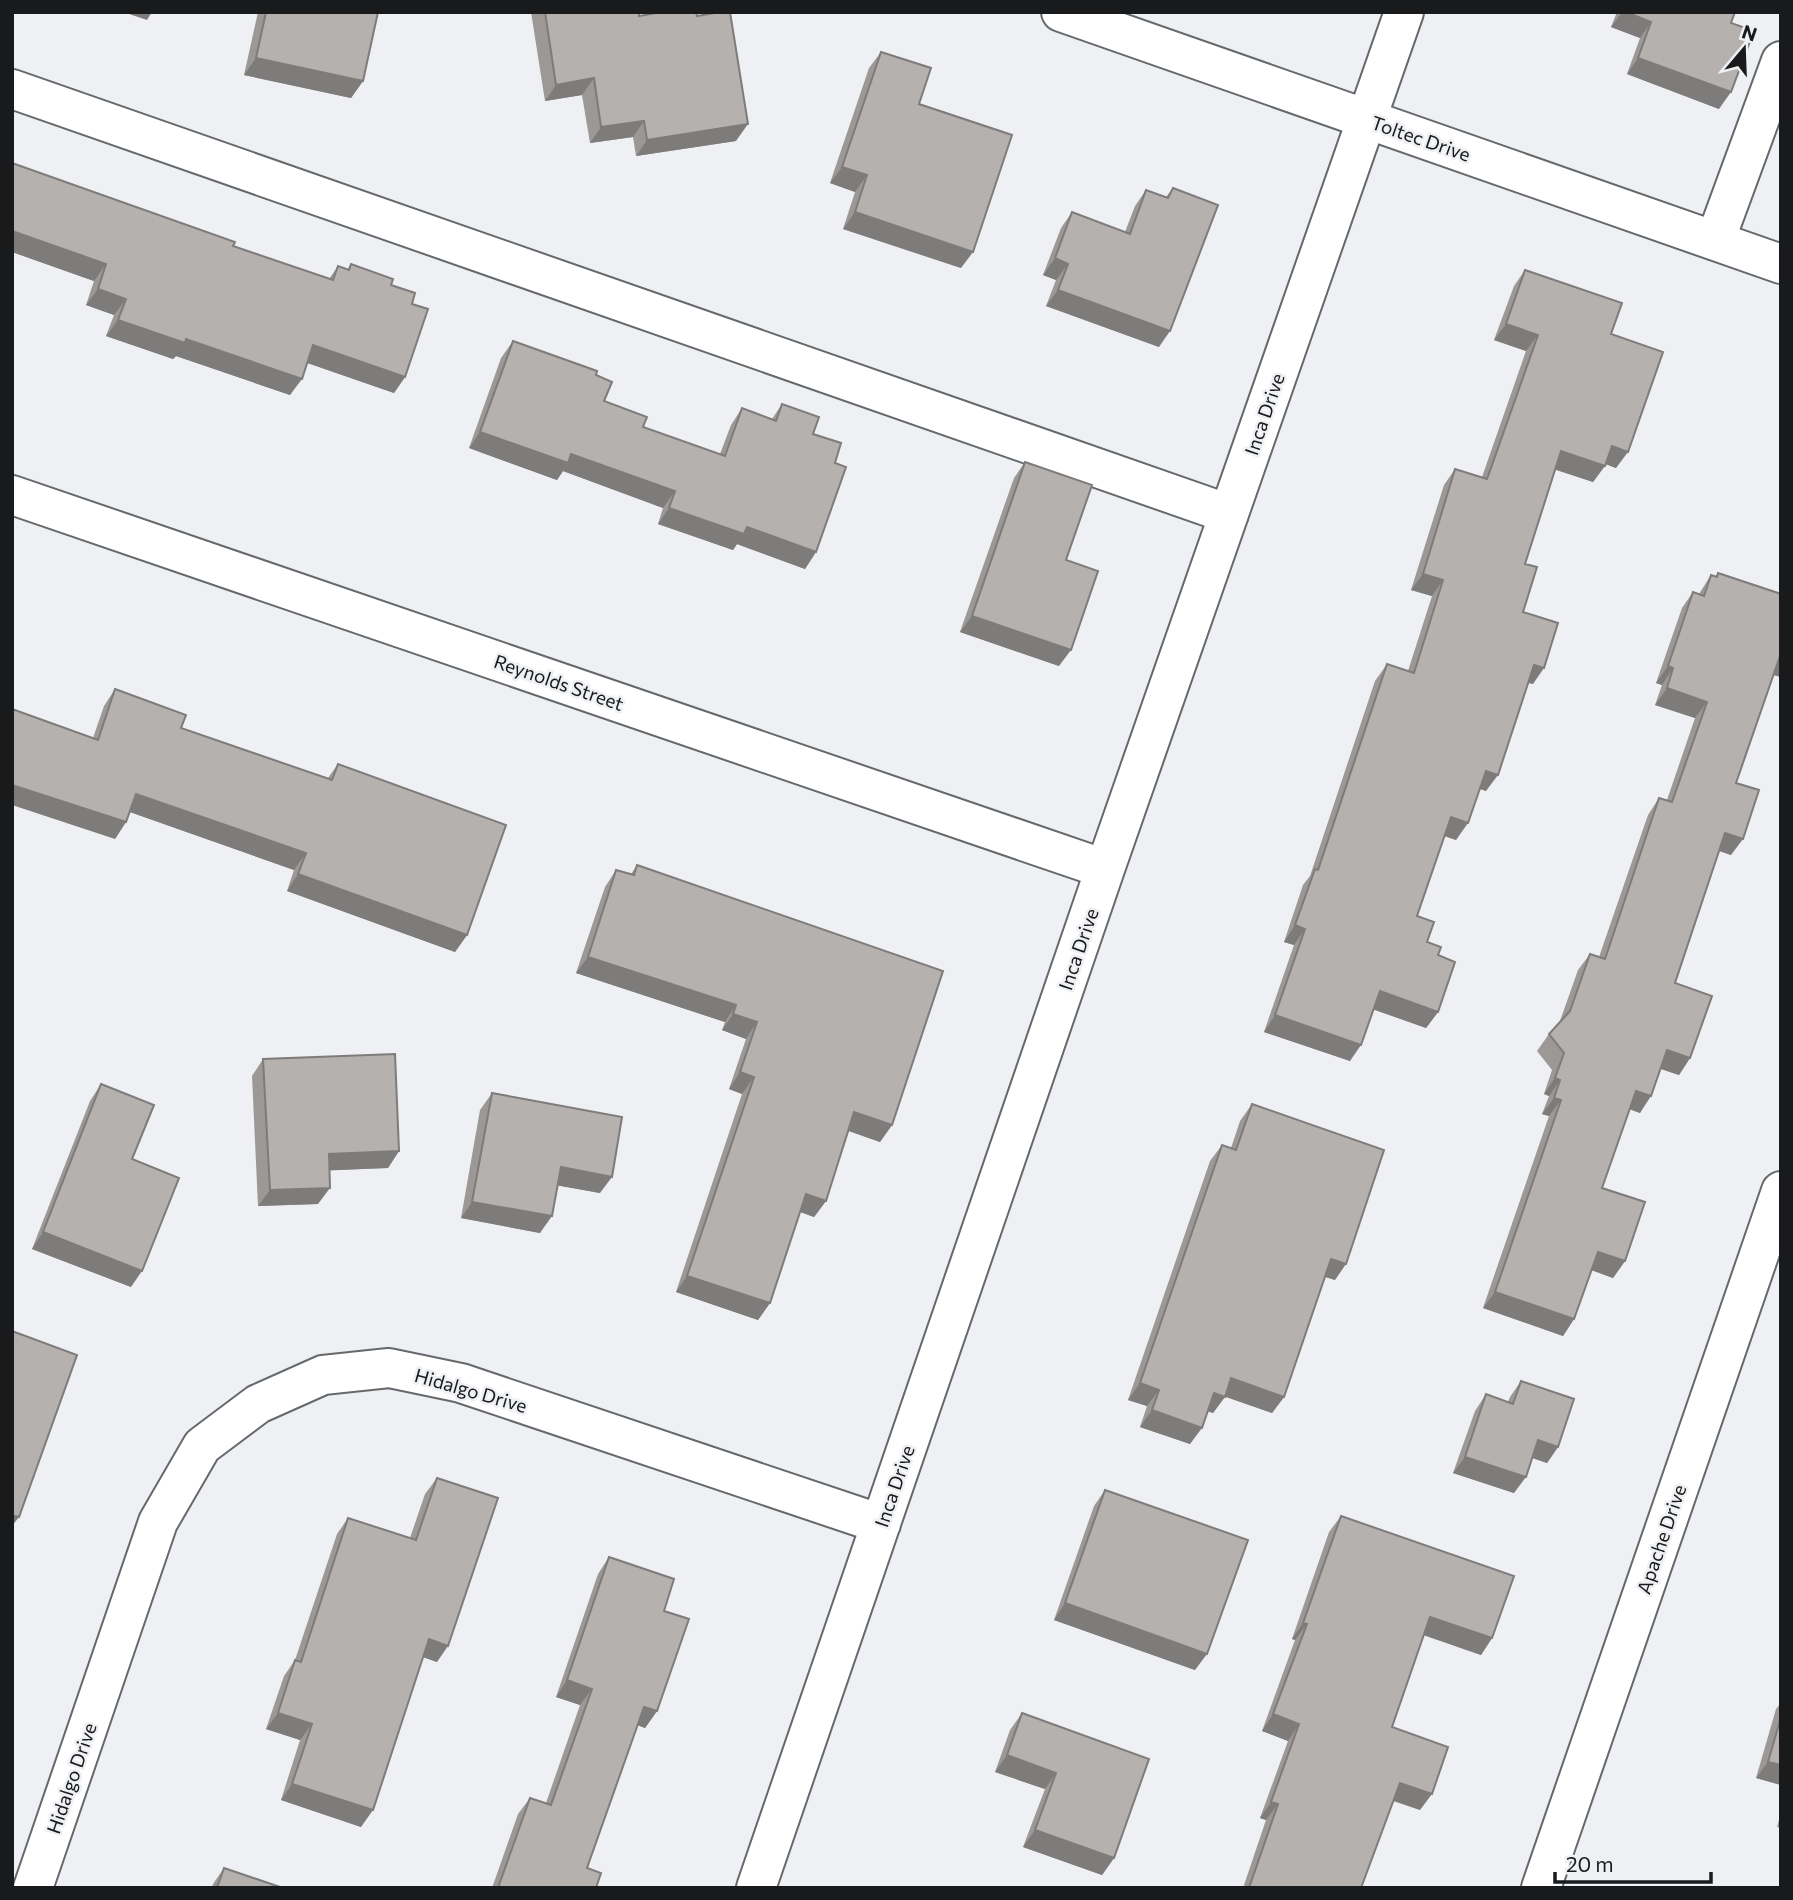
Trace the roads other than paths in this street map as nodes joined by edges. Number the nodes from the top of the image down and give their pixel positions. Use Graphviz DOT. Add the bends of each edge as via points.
graph roads {
  1 [pos="1061,12"];
  2 [pos="1404,12"];
  3 [pos="1781,61"];
  4 [pos="12,89"];
  5 [pos="1367,119"];
  6 [pos="1715,241"];
  7 [pos="1781,264"];
  8 [pos="12,495"];
  9 [pos="1229,514"];
  10 [pos="1105,869"];
  11 [pos="1781,1191"];
  12 [pos="881,1524"];
  13 [pos="33,1888"];
  14 [pos="756,1888"];
  15 [pos="1541,1888"];
  1 -- 5 [label="street, Toltec Drive"];
  2 -- 5 [label="street, Inca Drive"];
  3 -- 6 [label="street"];
  4 -- 9 [label="street"];
  5 -- 6 [label="street, Toltec Drive"];
  5 -- 9 [label="street, Inca Drive"];
  6 -- 7 [label="street, Toltec Drive"];
  8 -- 10 [label="street, Reynolds Street"];
  9 -- 10 [label="street, Inca Drive"];
  10 -- 12 [label="street, Inca Drive"];
  11 -- 15 [label="street, Apache Drive"];
  12 -- 13 [label="street, Hidalgo Drive" via="461,1383 389,1368 323,1376 258,1404 202,1446 158,1522"];
  12 -- 14 [label="street, Inca Drive"];
}
